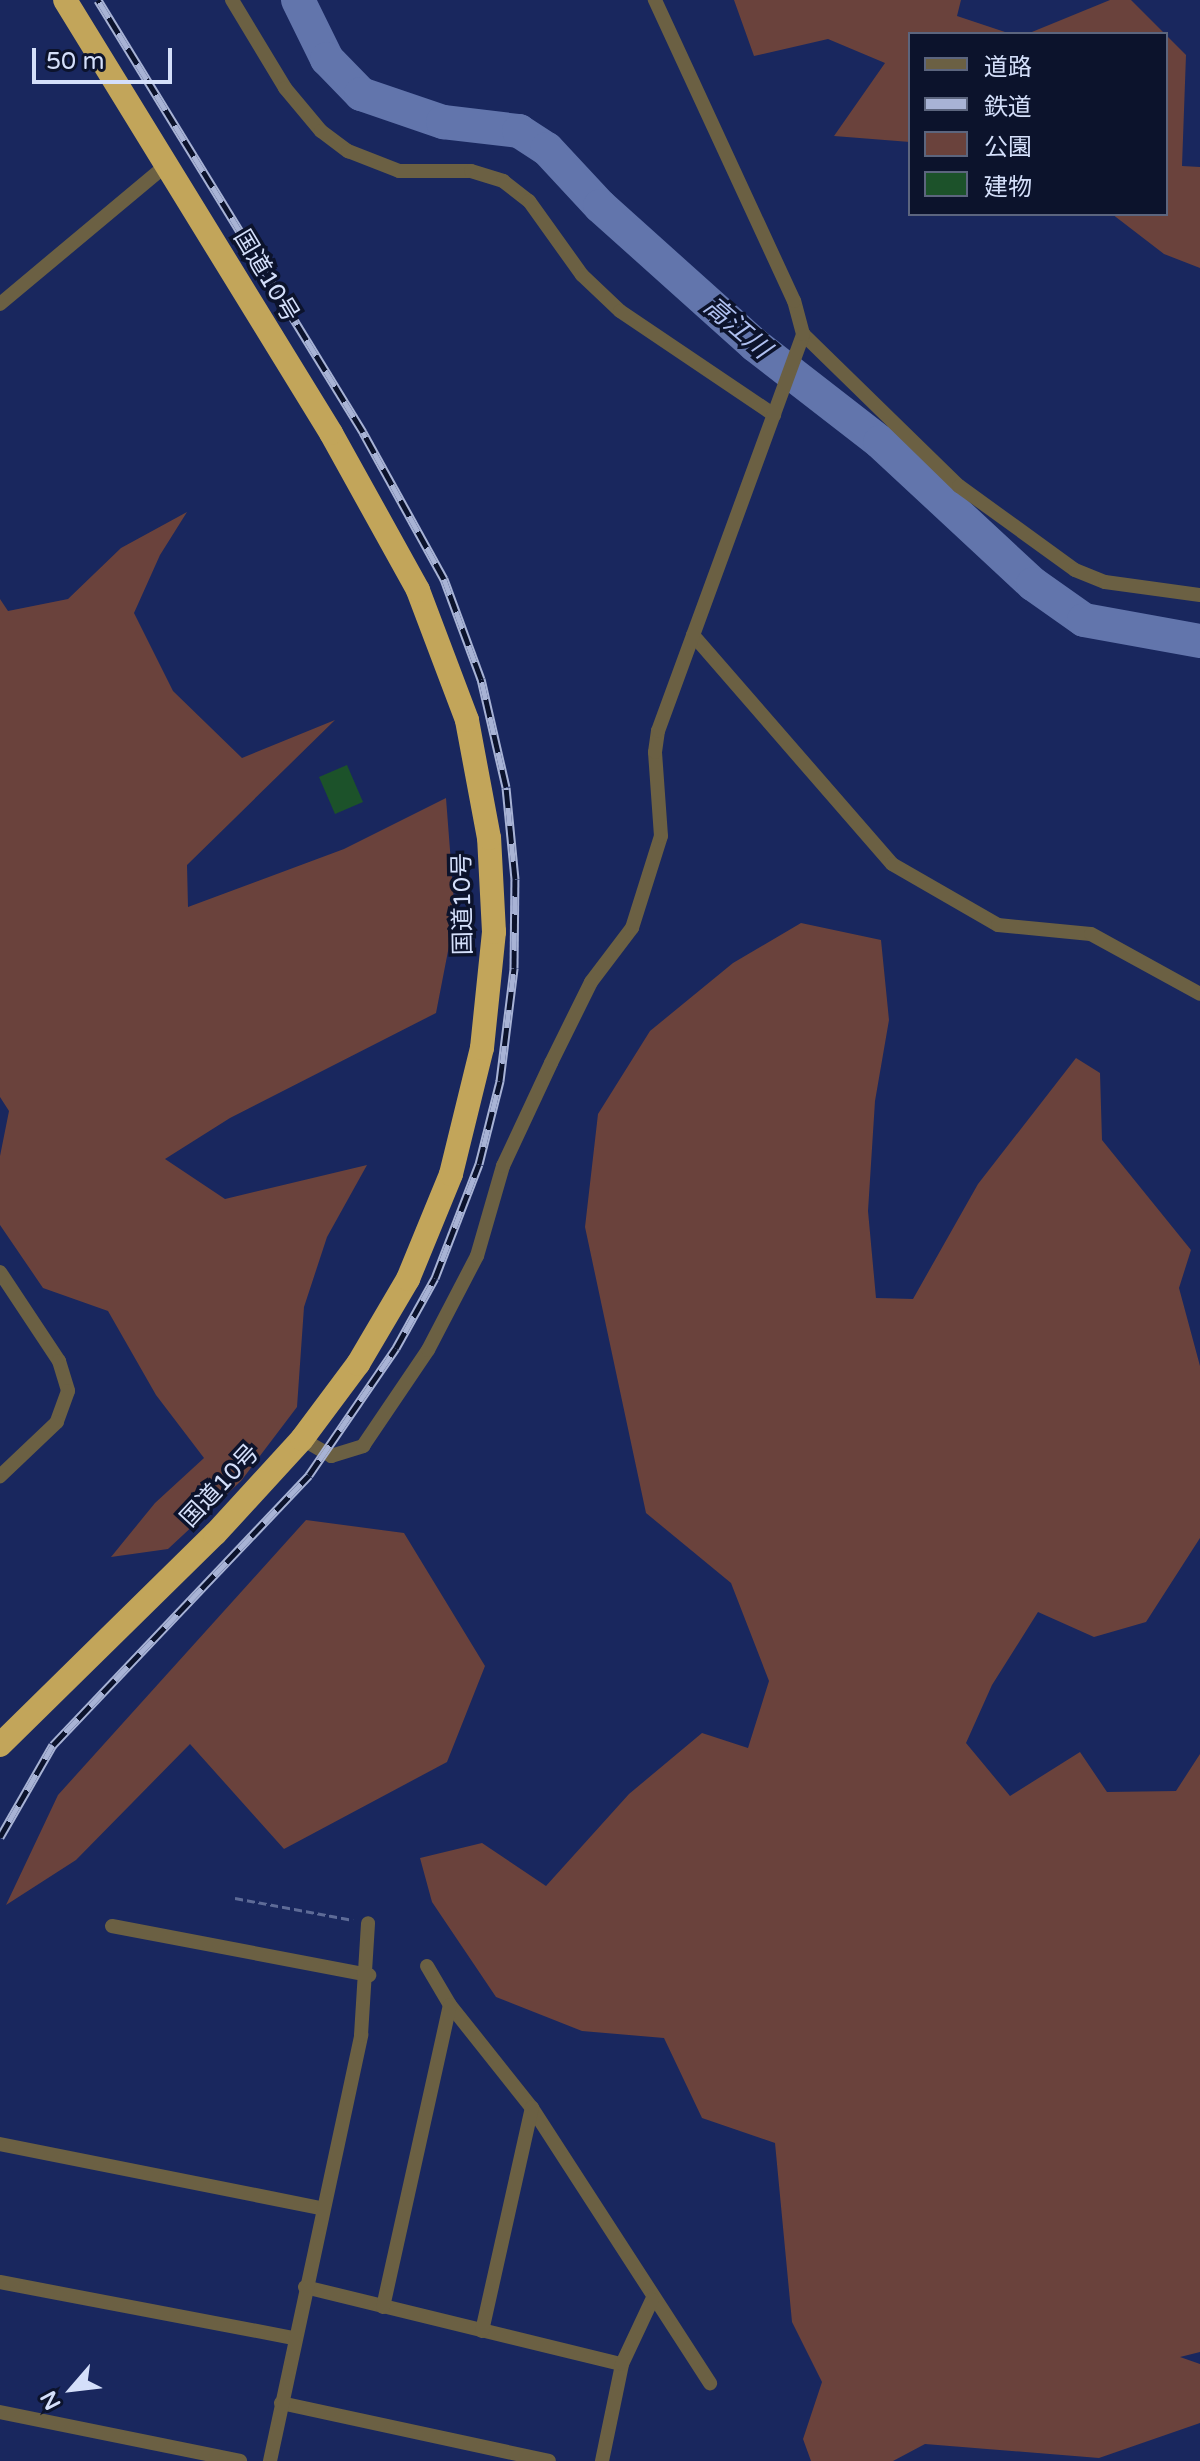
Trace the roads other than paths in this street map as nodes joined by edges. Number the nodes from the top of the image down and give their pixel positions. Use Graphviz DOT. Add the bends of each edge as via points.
graph roads {
  1 [pos="65,0"];
  2 [pos="232,0"];
  3 [pos="655,0"];
  4 [pos="166,165"];
  5 [pos="0,304"];
  6 [pos="803,334"];
  7 [pos="774,415"];
  8 [pos="1200,595"];
  9 [pos="693,635"];
  10 [pos="1200,994"];
  11 [pos="0,1272"];
  12 [pos="302,1439"];
  13 [pos="0,1476"];
  14 [pos="0,1745"];
  15 [pos="368,1923"];
  16 [pos="112,1926"];
  17 [pos="427,1966"];
  18 [pos="369,1975"];
  19 [pos="450,2005"];
  20 [pos="532,2108"];
  21 [pos="0,2144"];
  22 [pos="321,2208"];
  23 [pos="0,2282"];
  24 [pos="305,2287"];
  25 [pos="652,2300"];
  26 [pos="383,2307"];
  27 [pos="482,2331"];
  28 [pos="294,2338"];
  29 [pos="622,2364"];
  30 [pos="710,2383"];
  31 [pos="281,2403"];
  32 [pos="0,2412"];
  33 [pos="240,2461"];
  34 [pos="270,2461"];
  35 [pos="549,2461"];
  36 [pos="602,2461"];
  1 -- 4 [label="highway, 国道10号"];
  2 -- 7 [label="street" via="285,88 321,131 373,164 399,171 471,171 510,185 529,201 582,275 620,311"];
  3 -- 6 [label="street" via="794,301"];
  4 -- 5 [label="street"];
  4 -- 12 [label="highway, 国道10号" via="356,473 418,590 467,720 489,838 494,932 489,999 472,1098 451,1174 396,1300 358,1364"];
  6 -- 7 [label="street"];
  6 -- 8 [label="street" via="959,486 1075,570 1105,582"];
  7 -- 9 [label="street"];
  9 -- 10 [label="street" via="892,864 998,925 1091,934"];
  9 -- 12 [label="street" via="656,741 661,836 635,919 585,993 508,1151 485,1237 457,1298 363,1446 331,1456"];
  11 -- 13 [label="street" via="59,1361 68,1391 57,1422"];
  12 -- 14 [label="highway, 国道10号" via="215,1534 42,1698"];
  15 -- 18 [label="street"];
  16 -- 18 [label="street"];
  17 -- 19 [label="street"];
  18 -- 22 [label="street" via="351,2085"];
  19 -- 20 [label="street"];
  19 -- 26 [label="street"];
  20 -- 25 [label="street"];
  20 -- 27 [label="street"];
  21 -- 22 [label="street"];
  22 -- 24 [label="street"];
  23 -- 28 [label="street"];
  24 -- 26 [label="street"];
  24 -- 28 [label="street"];
  25 -- 29 [label="street"];
  25 -- 30 [label="street"];
  26 -- 27 [label="street"];
  27 -- 29 [label="street"];
  28 -- 31 [label="street"];
  29 -- 36 [label="street"];
  31 -- 34 [label="street"];
  31 -- 35 [label="street"];
  32 -- 33 [label="street"];
}
